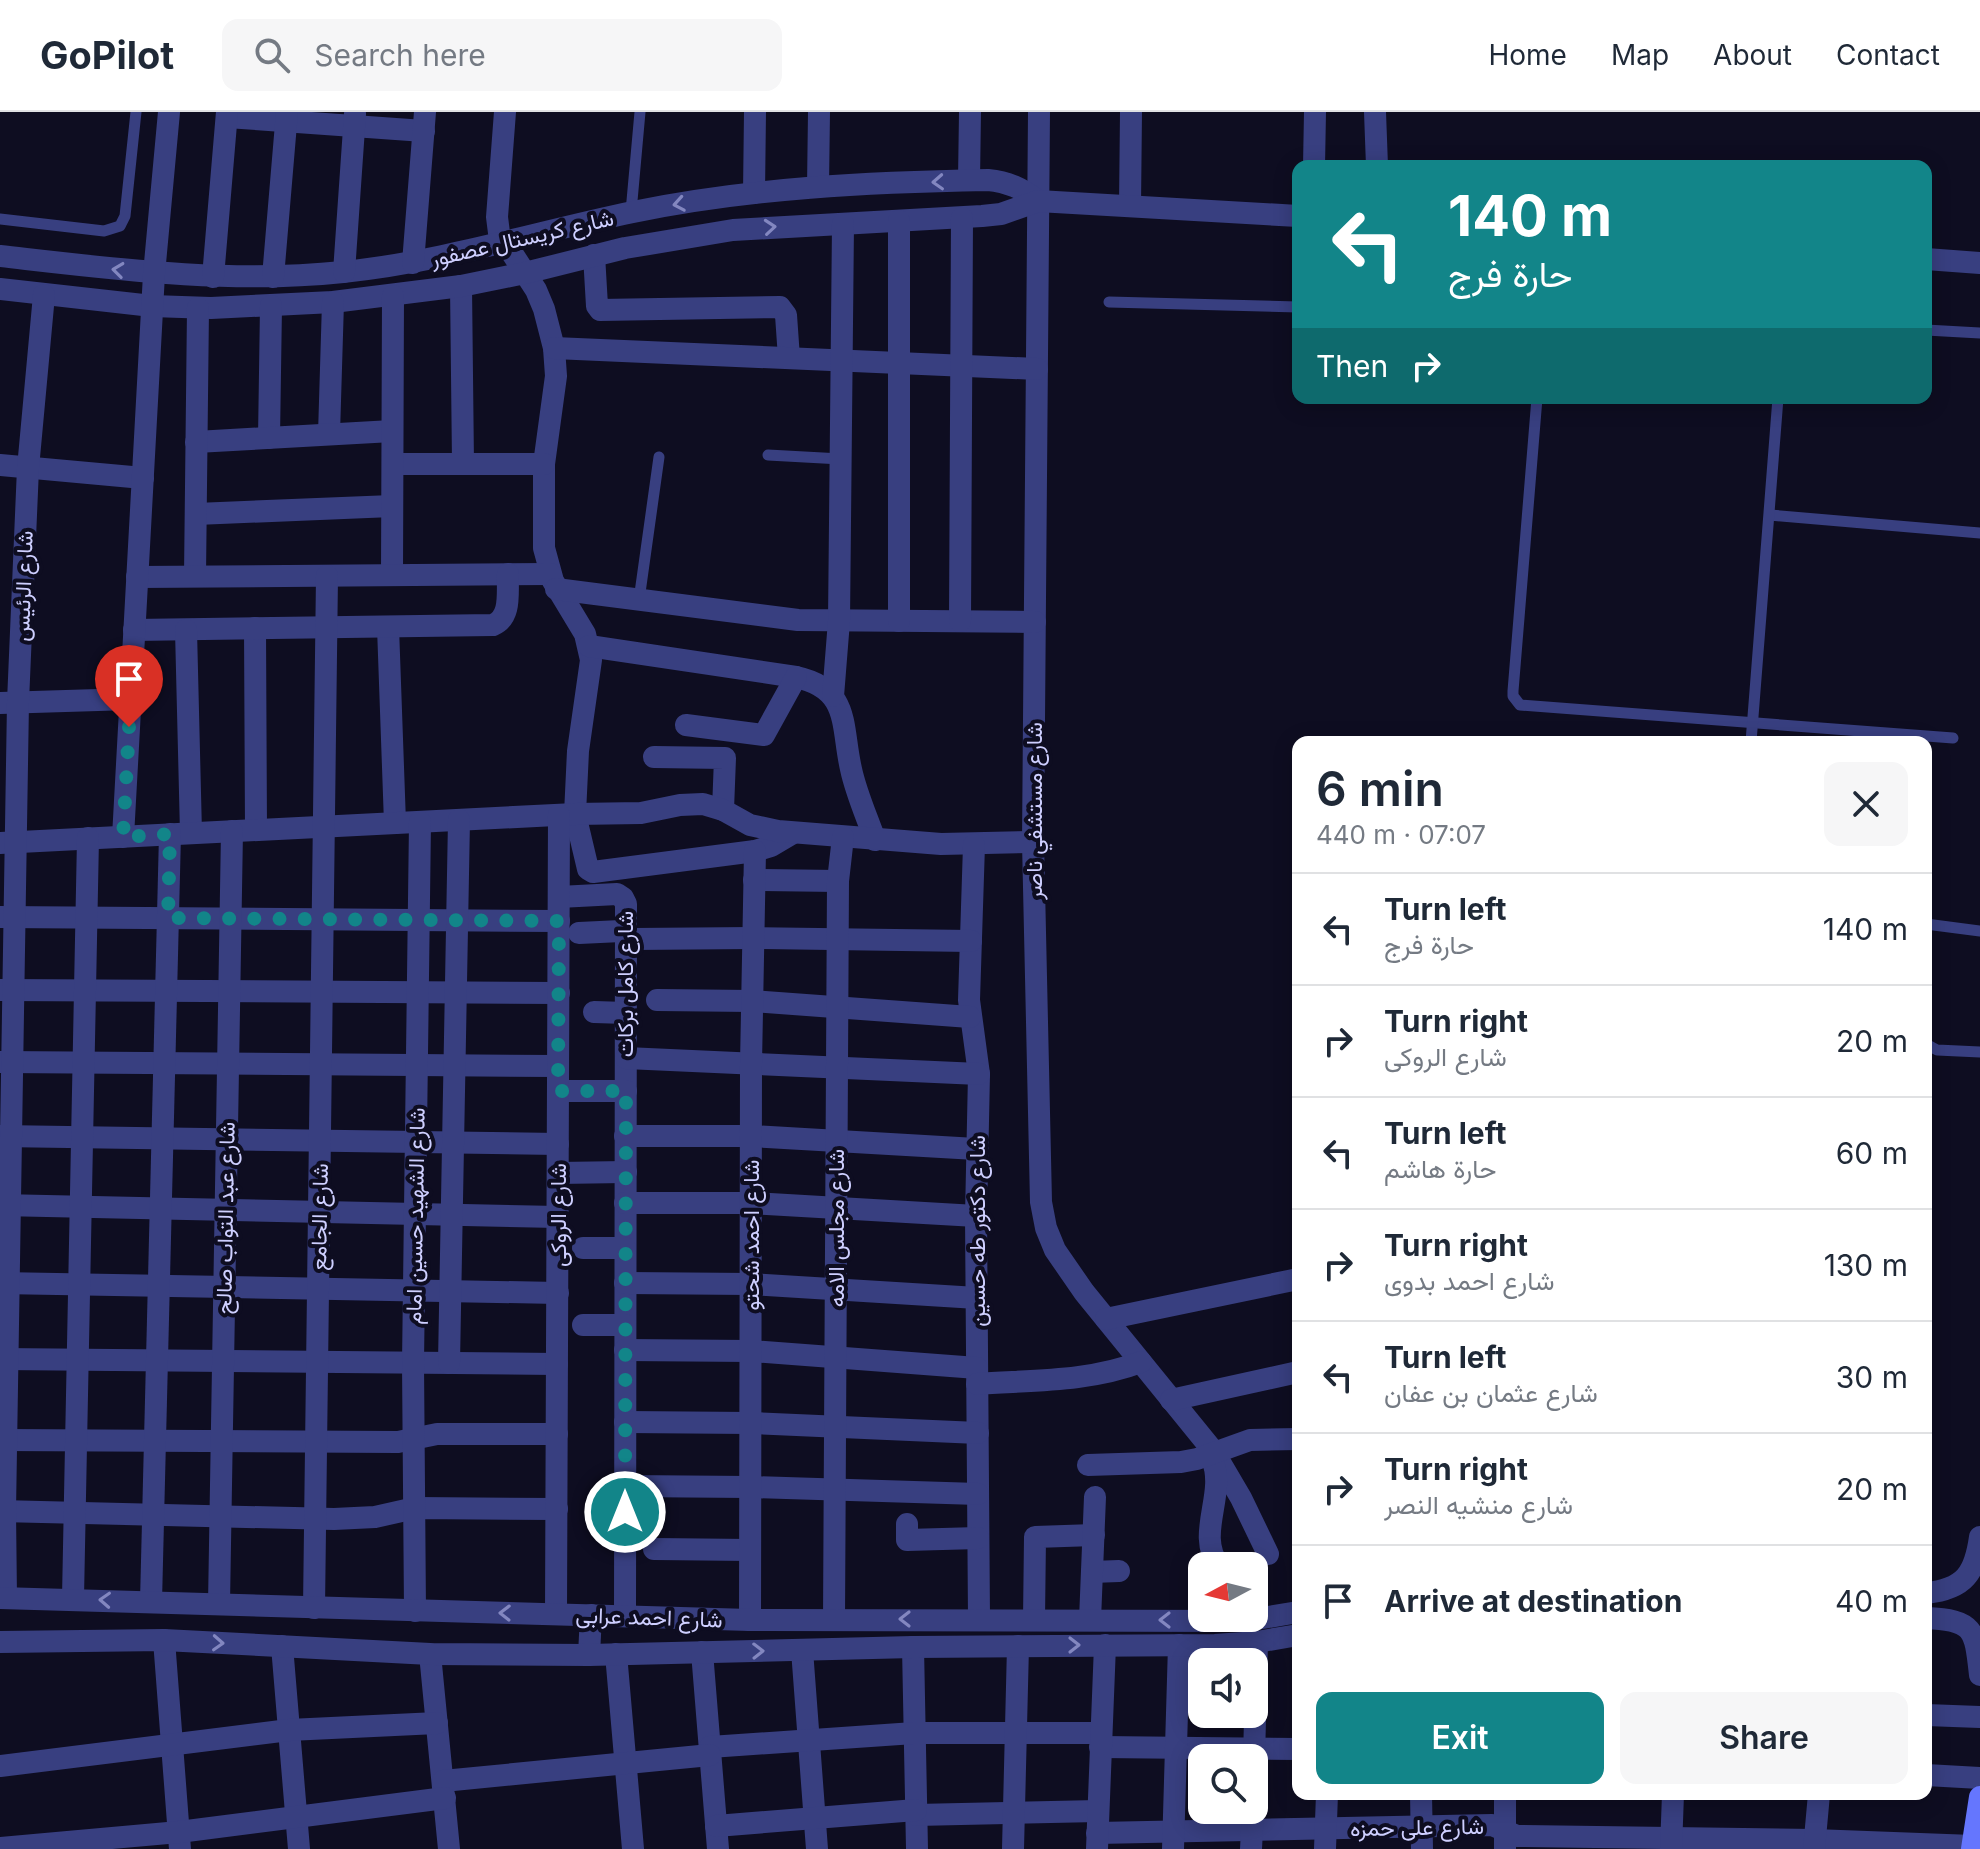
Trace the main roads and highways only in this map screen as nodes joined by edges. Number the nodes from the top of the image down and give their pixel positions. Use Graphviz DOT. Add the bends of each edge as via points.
graph roads {
  1 [pos="1980,1797"];
  2 [pos="1973,1847"];
  1 -- 2 [label="main road"];
}
